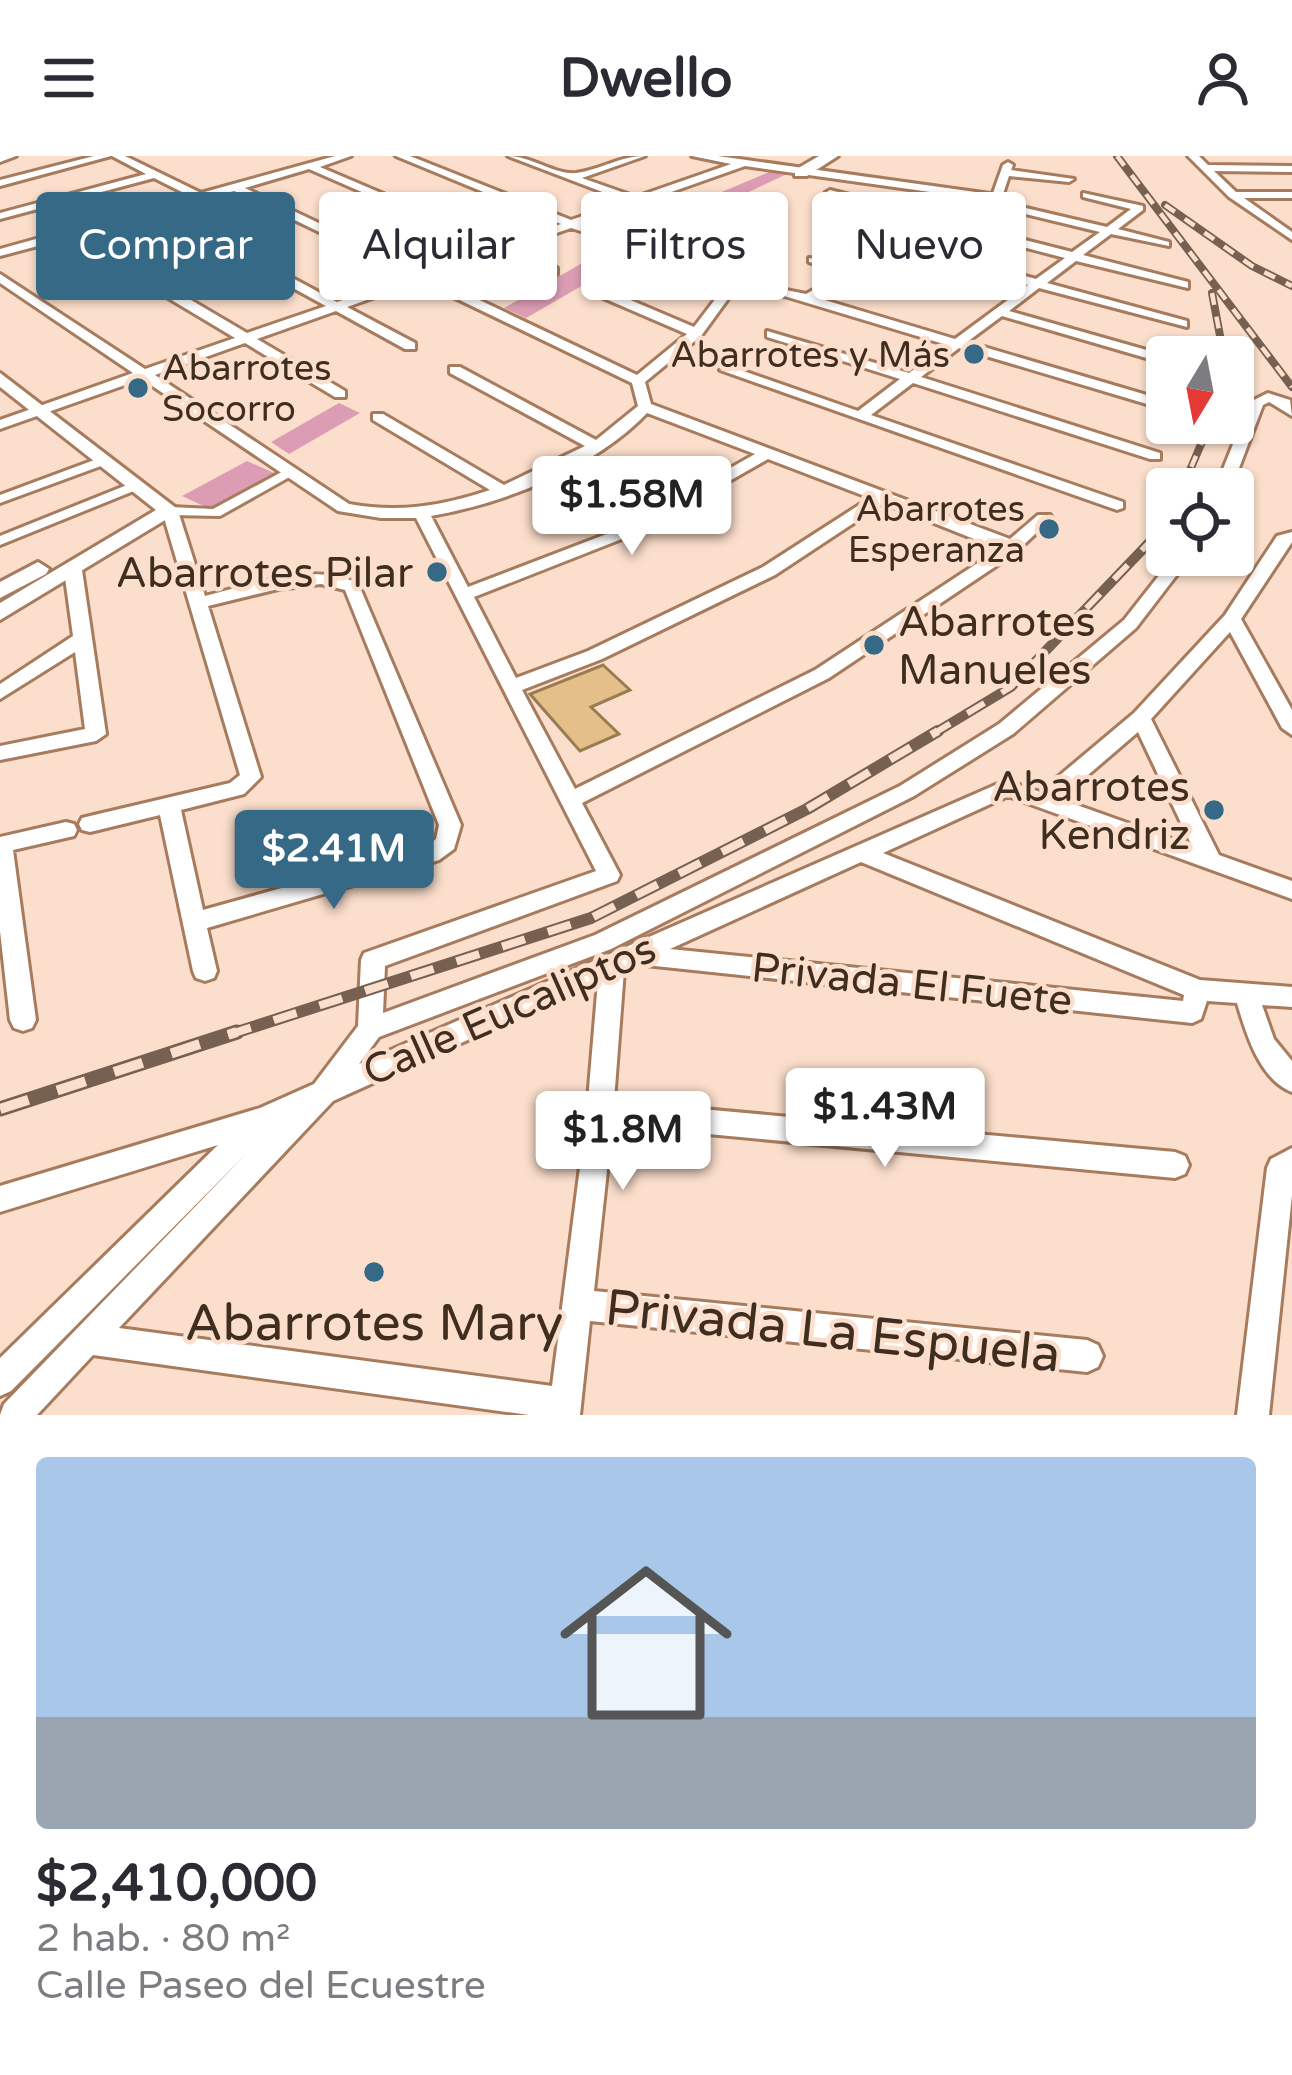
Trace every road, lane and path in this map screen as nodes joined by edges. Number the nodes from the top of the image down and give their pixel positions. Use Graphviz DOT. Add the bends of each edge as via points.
graph roads {
  1 [pos="11,156"];
  2 [pos="106,156"];
  3 [pos="117,156"];
  4 [pos="346,156"];
  5 [pos="401,156"];
  6 [pos="516,156"];
  7 [pos="640,156"];
  8 [pos="697,156"];
  9 [pos="817,156"];
  10 [pos="830,156"];
  11 [pos="1193,156"];
  12 [pos="0,158"];
  13 [pos="743,164"];
  14 [pos="310,166"];
  15 [pos="1205,168"];
  16 [pos="1292,169"];
  17 [pos="796,172"];
  18 [pos="155,175"];
  19 [pos="572,178"];
  20 [pos="1069,179"];
  21 [pos="0,183"];
  22 [pos="235,187"];
  23 [pos="190,192"];
  24 [pos="218,192"];
  25 [pos="370,192"];
  26 [pos="612,192"];
  27 [pos="663,192"];
  28 [pos="942,192"];
  29 [pos="999,192"];
  30 [pos="1088,195"];
  31 [pos="1233,195"];
  32 [pos="1292,195"];
  33 [pos="1026,209"];
  34 [pos="0,216"];
  35 [pos="581,221"];
  36 [pos="571,224"];
  37 [pos="1274,225"];
  38 [pos="1292,225"];
  39 [pos="319,227"];
  40 [pos="581,228"];
  41 [pos="557,229"];
  42 [pos="1109,231"];
  43 [pos="1292,237"];
  44 [pos="36,243"];
  45 [pos="1026,243"];
  46 [pos="1165,244"];
  47 [pos="0,253"];
  48 [pos="1075,256"];
  49 [pos="0,278"];
  50 [pos="1026,281"];
  51 [pos="295,283"];
  52 [pos="1038,284"];
  53 [pos="1184,285"];
  54 [pos="788,293"];
  55 [pos="812,296"];
  56 [pos="807,299"];
  57 [pos="182,300"];
  58 [pos="355,300"];
  59 [pos="470,300"];
  60 [pos="619,300"];
  61 [pos="718,300"];
  62 [pos="337,306"];
  63 [pos="1000,312"];
  64 [pos="1182,324"];
  65 [pos="696,333"];
  66 [pos="772,334"];
  67 [pos="246,338"];
  68 [pos="958,344"];
  69 [pos="410,346"];
  70 [pos="1146,354"];
  71 [pos="455,370"];
  72 [pos="727,370"];
  73 [pos="144,375"];
  74 [pos="0,378"];
  75 [pos="911,379"];
  76 [pos="638,381"];
  77 [pos="340,394"];
  78 [pos="1146,400"];
  79 [pos="644,407"];
  80 [pos="42,411"];
  81 [pos="1292,412"];
  82 [pos="860,416"];
  83 [pos="378,417"];
  84 [pos="0,425"];
  85 [pos="598,447"];
  86 [pos="768,453"];
  87 [pos="1155,456"];
  88 [pos="105,460"];
  89 [pos="1231,468"];
  90 [pos="289,472"];
  91 [pos="500,489"];
  92 [pos="882,497"];
  93 [pos="0,499"];
  94 [pos="154,499"];
  95 [pos="1117,505"];
  96 [pos="422,513"];
  97 [pos="1044,518"];
  98 [pos="1292,537"];
  99 [pos="0,541"];
  100 [pos="1008,550"];
  101 [pos="73,570"];
  102 [pos="1168,576"];
  103 [pos="5,591"];
  104 [pos="464,596"];
  105 [pos="198,603"];
  106 [pos="1232,619"];
  107 [pos="82,639"];
  108 [pos="512,687"];
  109 [pos="0,693"];
  110 [pos="1141,718"];
  111 [pos="1292,728"];
  112 [pos="0,753"];
  113 [pos="570,800"];
  114 [pos="1043,801"];
  115 [pos="169,805"];
  116 [pos="873,807"];
  117 [pos="90,824"];
  118 [pos="66,830"];
  119 [pos="903,834"];
  120 [pos="0,845"];
  121 [pos="861,853"];
  122 [pos="1211,861"];
  123 [pos="1292,890"];
  124 [pos="192,923"];
  125 [pos="622,959"];
  126 [pos="205,971"];
  127 [pos="9,992"];
  128 [pos="1246,994"];
  129 [pos="1292,998"];
  130 [pos="1195,1001"];
  131 [pos="22,1020"];
  132 [pos="370,1029"];
  133 [pos="1292,1080"];
  134 [pos="324,1092"];
  135 [pos="600,1112"];
  136 [pos="264,1119"];
  137 [pos="1292,1161"];
  138 [pos="1175,1165"];
  139 [pos="0,1199"];
  140 [pos="578,1305"];
  141 [pos="85,1339"];
  142 [pos="1087,1356"];
  143 [pos="0,1380"];
  144 [pos="564,1410"];
  145 [pos="15,1415"];
  146 [pos="1253,1415"];
  1 -- 12 [label="street"];
  2 -- 21 [label="street"];
  3 -- 18 [label="street"];
  4 -- 14 [label="street"];
  5 -- 36 [label="street"];
  6 -- 19 [label="street"];
  7 -- 19 [label="street"];
  8 -- 13 [label="street"];
  9 -- 17 [label="main road"];
  10 -- 17 [label="main road"];
  11 -- 15 [label="street"];
  13 -- 17 [label="street"];
  13 -- 27 [label="street"];
  14 -- 22 [label="street"];
  14 -- 25 [label="street"];
  15 -- 16 [label="street"];
  15 -- 31 [label="street"];
  17 -- 28 [label="street"];
  18 -- 23 [label="street"];
  18 -- 34 [label="street"];
  19 -- 26 [label="street"];
  20 -- 29 [label="street" via="1007,169"];
  22 -- 24 [label="street"];
  22 -- 39 [label="street"];
  30 -- 42 [label="street" via="1139,208"];
  31 -- 32 [label="street"];
  31 -- 37 [label="street"];
  33 -- 42 [label="street"];
  35 -- 36 [label="street"];
  36 -- 40 [label="street"];
  36 -- 41 [label="street"];
  37 -- 38 [label="street"];
  37 -- 43 [label="street"];
  42 -- 46 [label="street"];
  42 -- 48 [label="street"];
  44 -- 47 [label="street"];
  45 -- 48 [label="street"];
  48 -- 52 [label="street"];
  48 -- 53 [label="street"];
  49 -- 73 [label="street"];
  50 -- 52 [label="street"];
  51 -- 62 [label="street"];
  52 -- 63 [label="street"];
  52 -- 64 [label="street"];
  54 -- 56 [label="street"];
  55 -- 56 [label="street"];
  56 -- 68 [label="street"];
  57 -- 67 [label="street"];
  58 -- 62 [label="street"];
  59 -- 76 [label="street"];
  60 -- 65 [label="street"];
  61 -- 65 [label="street"];
  62 -- 67 [label="street"];
  62 -- 69 [label="street"];
  63 -- 68 [label="street"];
  63 -- 70 [label="street"];
  65 -- 76 [label="street"];
  66 -- 75 [label="street"];
  67 -- 73 [label="street"];
  67 -- 77 [label="street"];
  68 -- 75 [label="street"];
  68 -- 78 [label="street"];
  71 -- 85 [label="street"];
  72 -- 82 [label="street"];
  73 -- 80 [label="street"];
  73 -- 90 [label="street"];
  74 -- 80 [label="street"];
  75 -- 82 [label="street"];
  75 -- 87 [label="street"];
  76 -- 79 [label="street"];
  79 -- 85 [label="street"];
  79 -- 86 [label="street"];
  80 -- 84 [label="street"];
  80 -- 88 [label="street"];
  81 -- 89 [label="street" via="1268,397 1257,402"];
  82 -- 95 [label="street"];
  83 -- 91 [label="street"];
  85 -- 91 [label="street"];
  86 -- 92 [label="street"];
  86 -- 104 [label="street" via="636,528"];
  88 -- 93 [label="street"];
  88 -- 94 [label="street"];
  90 -- 94 [label="street" via="215,513"];
  90 -- 96 [label="street" via="344,508"];
  91 -- 96 [label="street"];
  92 -- 100 [label="street"];
  92 -- 108 [label="street" via="769,571"];
  94 -- 99 [label="street"];
  94 -- 101 [label="street"];
  94 -- 103 [label="street"];
  94 -- 105 [label="street"];
  96 -- 104 [label="street"];
  97 -- 100 [label="street"];
  98 -- 106 [label="street"];
  100 -- 113 [label="street" via="822,674"];
  101 -- 103 [label="street"];
  101 -- 107 [label="street"];
  102 -- 116 [label="street" via="1130,624 1006,729"];
  104 -- 108 [label="street"];
  105 -- 115 [label="street" via="250,778 237,789"];
  105 -- 124 [label="street" via="319,577 340,577 352,587 450,825 446,843 431,854"];
  106 -- 110 [label="street"];
  106 -- 111 [label="street"];
  107 -- 109 [label="street"];
  107 -- 112 [label="street" via="96,734"];
  108 -- 113 [label="street"];
  110 -- 114 [label="street"];
  110 -- 122 [label="street"];
  113 -- 132 [label="street" via="609,875 373,960"];
  114 -- 119 [label="street, Calle Eucaliptos" via="1007,788"];
  114 -- 122 [label="street"];
  115 -- 117 [label="street"];
  115 -- 124 [label="street"];
  116 -- 119 [label="street"];
  116 -- 132 [label="street" via="603,942"];
  118 -- 120 [label="street"];
  119 -- 121 [label="street, Calle Eucaliptos"];
  120 -- 127 [label="street"];
  121 -- 125 [label="street, Calle Eucaliptos"];
  121 -- 130 [label="street"];
  122 -- 123 [label="street"];
  124 -- 126 [label="street"];
  125 -- 130 [label="street, Privada El Fuete"];
  125 -- 134 [label="street, Calle Eucaliptos"];
  125 -- 135 [label="street"];
  127 -- 131 [label="street"];
  128 -- 129 [label="street, Privada El Fuete"];
  128 -- 130 [label="street, Privada El Fuete"];
  128 -- 133 [label="street" via="1263,1045"];
  132 -- 134 [label="street"];
  134 -- 136 [label="street, Calle Eucaliptos"];
  134 -- 141 [label="street"];
  135 -- 138 [label="street"];
  135 -- 140 [label="street"];
  136 -- 139 [label="street, Calle Eucaliptos"];
  136 -- 143 [label="street"];
  137 -- 146 [label="street" via="1280,1168"];
  140 -- 142 [label="street, Privada La Espuela"];
  140 -- 144 [label="street"];
  141 -- 144 [label="street"];
  141 -- 145 [label="street"];
}
